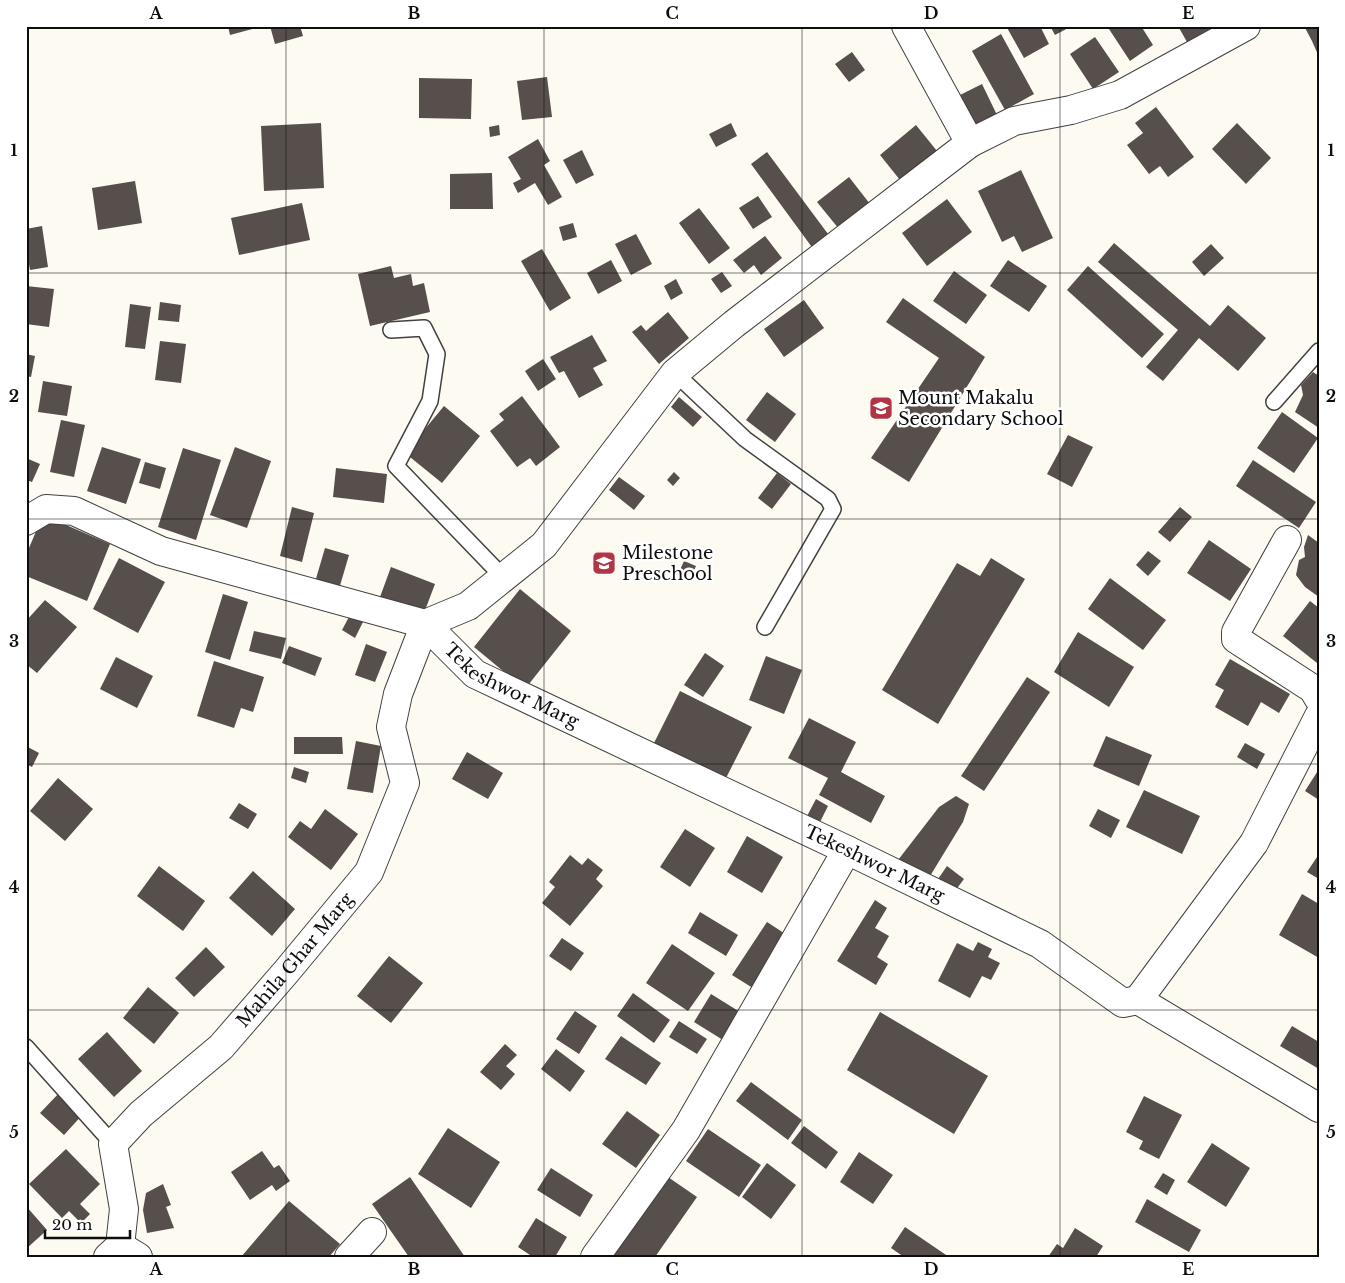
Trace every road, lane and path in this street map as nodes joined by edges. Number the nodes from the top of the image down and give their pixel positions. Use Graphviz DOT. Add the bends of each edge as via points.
graph roads {
  1 [pos="906,26"];
  2 [pos="1246,26"];
  3 [pos="970,143"];
  4 [pos="391,330"];
  5 [pos="1319,351"];
  6 [pos="675,373"];
  7 [pos="1274,402"];
  8 [pos="26,521"];
  9 [pos="1287,540"];
  10 [pos="504,577"];
  11 [pos="425,624"];
  12 [pos="765,627"];
  13 [pos="1319,699"];
  14 [pos="1319,716"];
  15 [pos="847,850"];
  16 [pos="1138,1000"];
  17 [pos="26,1047"];
  18 [pos="1319,1108"];
  19 [pos="113,1144"];
  20 [pos="372,1232"];
  21 [pos="122,1253"];
  22 [pos="349,1257"];
  23 [pos="595,1257"];
  1 -- 3 [label="street"];
  2 -- 3 [label="street" via="1120,95 1071,110 1014,121"];
  3 -- 6 [label="street"];
  4 -- 10 [label="lane" via="424,328 436,354 430,401 396,466"];
  5 -- 7 [label="lane"];
  6 -- 10 [label="street" via="544,545"];
  6 -- 12 [label="lane" via="745,439 828,499 833,509"];
  8 -- 11 [label="street" via="46,508 74,511 161,552"];
  9 -- 13 [label="street" via="1236,632 1236,639 1313,690"];
  10 -- 11 [label="street" via="468,606"];
  11 -- 15 [label="street, Tekeshwor Marg" via="475,674"];
  11 -- 19 [label="street, Mahila Ghar Marg" via="398,694 391,727 405,783 369,872 221,1047 141,1114"];
  14 -- 16 [label="street" via="1254,844"];
  15 -- 16 [label="street, Tekeshwor Marg" via="1040,944 1123,1004"];
  15 -- 23 [label="street" via="686,1130"];
  16 -- 18 [label="street, Tekeshwor Marg"];
  17 -- 19 [label="lane"];
  19 -- 21 [label="street" via="124,1209"];
  20 -- 22 [label="street"];
}
